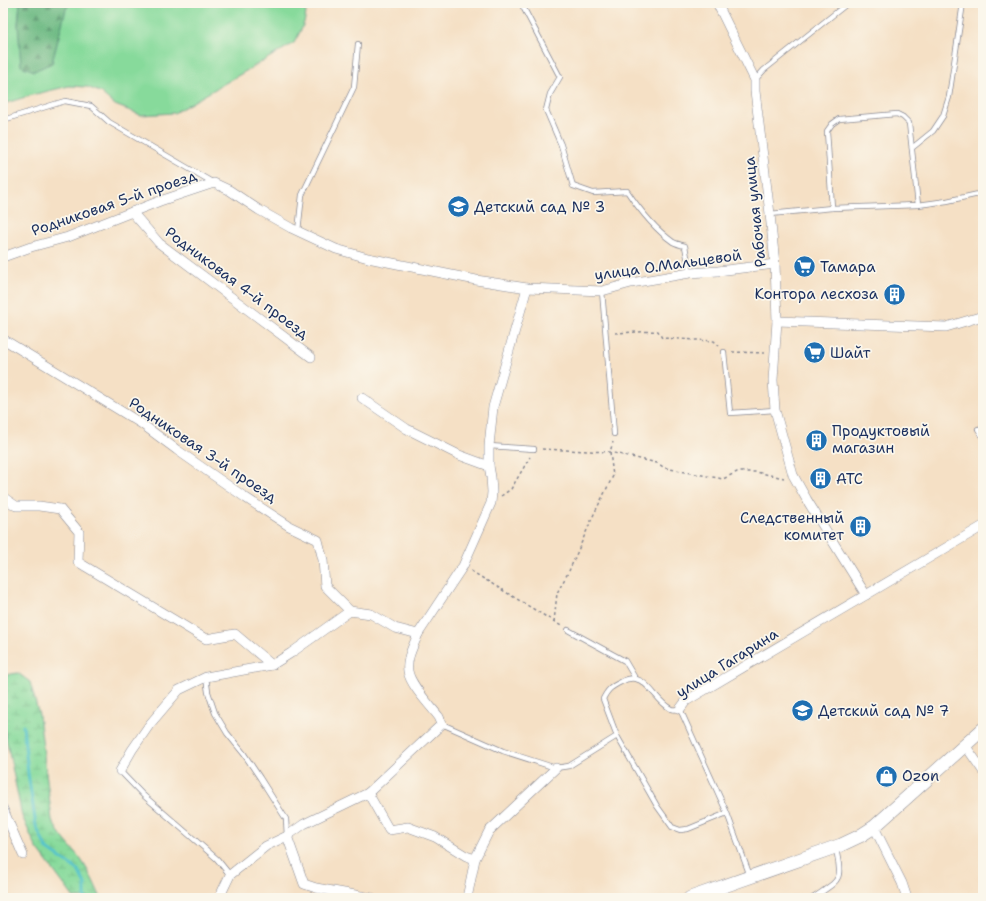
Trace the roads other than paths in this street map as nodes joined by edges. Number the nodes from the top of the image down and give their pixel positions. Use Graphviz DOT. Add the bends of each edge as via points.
graph roads {
  1 [pos="522,3"];
  2 [pos="717,3"];
  3 [pos="848,3"];
  4 [pos="963,3"];
  5 [pos="358,44"];
  6 [pos="754,80"];
  7 [pos="3,120"];
  8 [pos="912,148"];
  9 [pos="214,183"];
  10 [pos="983,193"];
  11 [pos="918,205"];
  12 [pos="832,208"];
  13 [pos="132,212"];
  14 [pos="770,214"];
  15 [pos="298,231"];
  16 [pos="3,257"];
  17 [pos="775,264"];
  18 [pos="690,273"];
  19 [pos="527,288"];
  20 [pos="602,291"];
  21 [pos="983,316"];
  22 [pos="776,321"];
  23 [pos="3,339"];
  24 [pos="724,352"];
  25 [pos="311,357"];
  26 [pos="362,398"];
  27 [pos="775,410"];
  28 [pos="978,429"];
  29 [pos="614,434"];
  30 [pos="983,436"];
  31 [pos="489,446"];
  32 [pos="534,449"];
  33 [pos="489,466"];
  34 [pos="3,497"];
  35 [pos="983,526"];
  36 [pos="866,595"];
  37 [pos="350,611"];
  38 [pos="568,630"];
  39 [pos="418,634"];
  40 [pos="272,664"];
  41 [pos="206,677"];
  42 [pos="635,678"];
  43 [pos="680,709"];
  44 [pos="442,724"];
  45 [pos="983,729"];
  46 [pos="617,736"];
  47 [pos="965,745"];
  48 [pos="556,768"];
  49 [pos="120,771"];
  50 [pos="983,771"];
  51 [pos="368,793"];
  52 [pos="3,809"];
  53 [pos="728,813"];
  54 [pos="874,827"];
  55 [pos="287,836"];
  56 [pos="836,847"];
  57 [pos="24,855"];
  58 [pos="475,859"];
  59 [pos="230,875"];
  60 [pos="750,876"];
  61 [pos="219,898"];
  62 [pos="372,898"];
  63 [pos="467,898"];
  64 [pos="690,898"];
  65 [pos="813,898"];
  66 [pos="907,898"];
  1 -- 18 [label="lane" via="560,77 550,94 546,110 561,145 573,186 592,193 627,192 658,229 674,243 685,246"];
  2 -- 6 [label="street, Рабочая улица"];
  3 -- 6 [label="lane"];
  4 -- 8 [label="lane" via="949,97 943,116 933,131"];
  5 -- 15 [label="lane" via="354,86 302,195"];
  6 -- 14 [label="street, Рабочая улица"];
  7 -- 9 [label="lane" via="65,101 91,106 109,122"];
  8 -- 11 [label="lane"];
  8 -- 12 [label="lane" via="909,123 897,114 839,119 832,124 827,131"];
  9 -- 13 [label="street, Родниковая 5-й проезд"];
  9 -- 15 [label="street, Родниковая 5-й проезд"];
  10 -- 11 [label="lane"];
  11 -- 12 [label="lane"];
  12 -- 14 [label="lane"];
  13 -- 16 [label="street, Родниковая 5-й проезд" via="68,237"];
  13 -- 25 [label="street, Родниковая 4-й проезд" via="159,243"];
  14 -- 17 [label="street, Рабочая улица"];
  15 -- 19 [label="street, Родниковая 5-й проезд" via="336,249 368,258"];
  17 -- 18 [label="street, улица О.Мальцевой"];
  17 -- 22 [label="street, Рабочая улица"];
  18 -- 20 [label="street, улица О.Мальцевой" via="631,283"];
  19 -- 20 [label="street, улица О.Мальцевой"];
  19 -- 31 [label="street" via="493,407"];
  20 -- 29 [label="lane"];
  21 -- 22 [label="street" via="946,327"];
  22 -- 27 [label="street, Рабочая улица" via="773,380"];
  23 -- 37 [label="street, Родниковая 3-й проезд" via="142,424 289,526 318,540 326,586"];
  24 -- 27 [label="lane" via="730,413"];
  26 -- 33 [label="street" via="407,429 459,455"];
  27 -- 36 [label="street, Рабочая улица" via="793,475"];
  28 -- 30 [label="lane"];
  31 -- 32 [label="lane"];
  31 -- 33 [label="street"];
  33 -- 39 [label="street" via="491,503 463,566"];
  34 -- 40 [label="street" via="16,506 60,509 79,532 78,562 206,639 235,634"];
  35 -- 36 [label="street, улица Гагарина"];
  36 -- 43 [label="street, улица Гагарина" via="686,701"];
  37 -- 39 [label="street" via="371,614 395,628"];
  37 -- 40 [label="street"];
  38 -- 42 [label="lane, улица Гагарина" via="624,662"];
  39 -- 44 [label="street" via="409,658 410,680"];
  40 -- 41 [label="street"];
  41 -- 49 [label="street" via="179,690 166,704"];
  41 -- 55 [label="lane" via="215,713 286,820"];
  42 -- 43 [label="lane, улица Гагарина" via="644,682 659,700 672,710"];
  42 -- 46 [label="lane" via="625,679 608,689 603,699"];
  43 -- 53 [label="lane"];
  44 -- 48 [label="lane" via="503,751"];
  44 -- 51 [label="street"];
  45 -- 47 [label="main road"];
  46 -- 48 [label="lane" via="569,766"];
  46 -- 53 [label="lane" via="672,827 688,830"];
  47 -- 50 [label="street"];
  47 -- 54 [label="main road"];
  48 -- 58 [label="street" via="489,831"];
  49 -- 59 [label="lane" via="142,795 217,859"];
  51 -- 55 [label="street" via="304,824"];
  51 -- 58 [label="street" via="389,830 408,826 435,837"];
  52 -- 57 [label="street"];
  53 -- 60 [label="lane"];
  54 -- 56 [label="main road"];
  54 -- 66 [label="street"];
  55 -- 59 [label="street" via="266,846"];
  55 -- 62 [label="street" via="304,884"];
  56 -- 60 [label="main road"];
  56 -- 65 [label="lane" via="839,876 835,883"];
  58 -- 63 [label="street"];
  59 -- 61 [label="street"];
  60 -- 64 [label="main road"];
}
